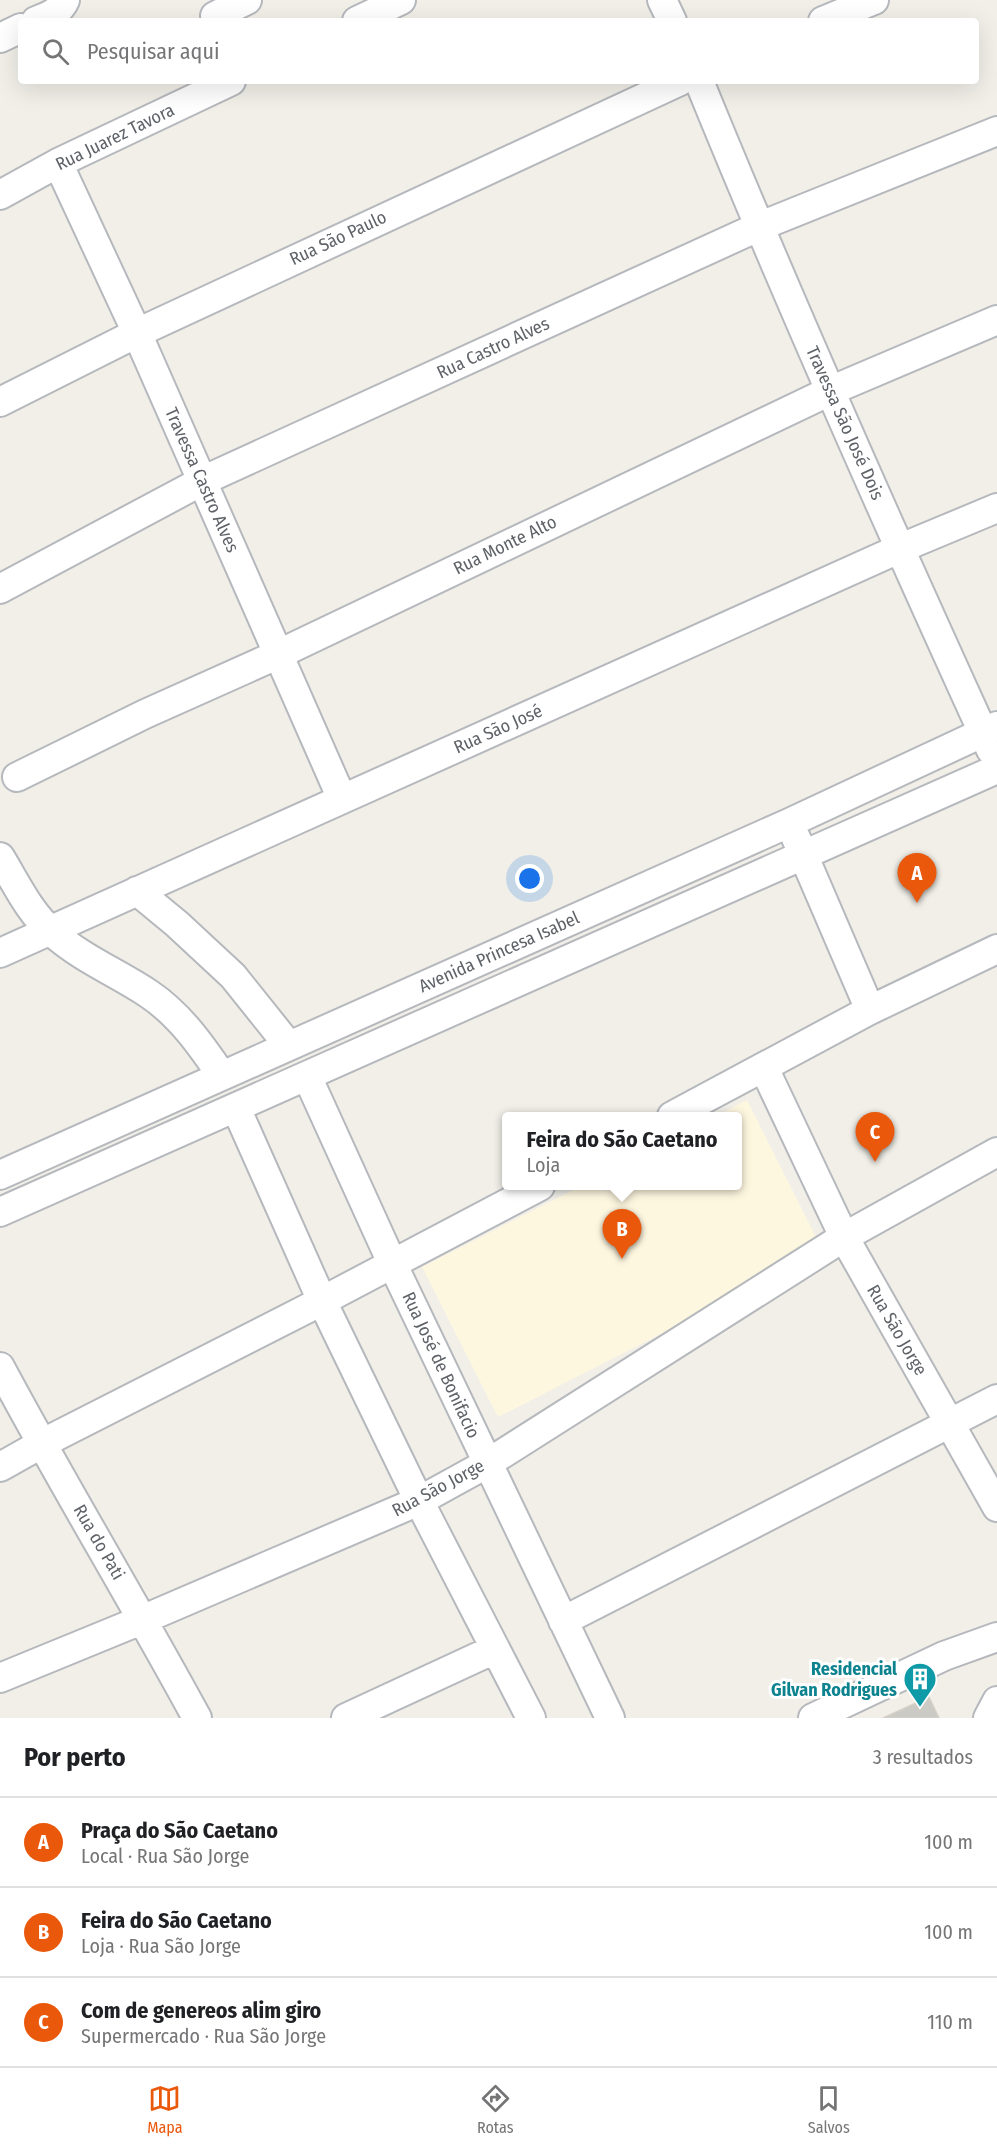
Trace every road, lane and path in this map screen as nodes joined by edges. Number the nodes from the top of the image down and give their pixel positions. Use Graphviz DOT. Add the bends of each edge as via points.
graph roads {
  1 [pos="65,0"];
  2 [pos="247,0"];
  3 [pos="401,0"];
  4 [pos="662,0"];
  5 [pos="874,0"];
  6 [pos="215,16"];
  7 [pos="43,18"];
  8 [pos="363,18"];
  9 [pos="671,18"];
  10 [pos="830,18"];
  11 [pos="18,29"];
  12 [pos="0,38"];
  13 [pos="225,84"];
  14 [pos="674,84"];
  15 [pos="700,84"];
  16 [pos="997,132"];
  17 [pos="58,163"];
  18 [pos="0,195"];
  19 [pos="758,227"];
  20 [pos="997,320"];
  21 [pos="137,333"];
  22 [pos="830,391"];
  23 [pos="0,402"];
  24 [pos="202,481"];
  25 [pos="997,508"];
  26 [pos="901,548"];
  27 [pos="0,589"];
  28 [pos="279,654"];
  29 [pos="990,729"];
  30 [pos="997,762"];
  31 [pos="997,769"];
  32 [pos="17,777"];
  33 [pos="342,799"];
  34 [pos="789,823"];
  35 [pos="805,855"];
  36 [pos="0,857"];
  37 [pos="137,891"];
  38 [pos="61,926"];
  39 [pos="997,949"];
  40 [pos="0,953"];
  41 [pos="870,1010"];
  42 [pos="278,1051"];
  43 [pos="764,1068"];
  44 [pos="231,1072"];
  45 [pos="297,1081"];
  46 [pos="243,1104"];
  47 [pos="680,1112"];
  48 [pos="997,1152"];
  49 [pos="0,1175"];
  50 [pos="531,1190"];
  51 [pos="0,1212"];
  52 [pos="844,1237"];
  53 [pos="385,1268"];
  54 [pos="329,1298"];
  55 [pos="0,1367"];
  56 [pos="997,1399"];
  57 [pos="950,1423"];
  58 [pos="41,1444"];
  59 [pos="0,1467"];
  60 [pos="479,1468"];
  61 [pos="429,1496"];
  62 [pos="997,1507"];
  63 [pos="144,1619"];
  64 [pos="563,1621"];
  65 [pos="997,1637"];
  66 [pos="495,1649"];
  67 [pos="0,1678"];
  68 [pos="997,1701"];
  69 [pos="197,1718"];
  70 [pos="346,1718"];
  71 [pos="531,1718"];
  72 [pos="610,1718"];
  73 [pos="813,1718"];
  74 [pos="988,1718"];
  1 -- 7 [label="street" via="63,6"];
  2 -- 6 [label="street"];
  3 -- 8 [label="street"];
  4 -- 9 [label="street"];
  5 -- 10 [label="street"];
  11 -- 12 [label="street"];
  13 -- 17 [label="street, Rua Juarez Tavora"];
  14 -- 21 [label="street, Rua São Paulo"];
  15 -- 19 [label="street, Travessa São José Dois"];
  16 -- 19 [label="street, Rua Castro Alves"];
  17 -- 18 [label="street, Rua Juarez Tavora"];
  17 -- 21 [label="street, Travessa Castro Alves"];
  19 -- 22 [label="street, Travessa São José Dois"];
  19 -- 24 [label="street, Rua Castro Alves"];
  20 -- 22 [label="street, Rua Monte Alto"];
  21 -- 23 [label="street, Rua São Paulo"];
  21 -- 24 [label="street, Travessa Castro Alves"];
  22 -- 26 [label="street, Travessa São José Dois"];
  22 -- 28 [label="street, Rua Monte Alto"];
  24 -- 27 [label="street, Rua Castro Alves"];
  24 -- 28 [label="street, Travessa Castro Alves"];
  25 -- 26 [label="street, Rua São José"];
  26 -- 29 [label="street, Travessa São José Dois"];
  26 -- 33 [label="street, Rua São José"];
  28 -- 32 [label="street, Rua Monte Alto"];
  28 -- 33 [label="street, Travessa Castro Alves"];
  29 -- 30 [label="street, Travessa São José Dois"];
  29 -- 34 [label="street, Avenida Princesa Isabel"];
  31 -- 35 [label="street, Avenida Princesa Isabel"];
  33 -- 37 [label="street, Rua São José"];
  34 -- 35 [label="street"];
  34 -- 42 [label="street, Avenida Princesa Isabel"];
  35 -- 41 [label="street"];
  35 -- 45 [label="street, Avenida Princesa Isabel"];
  36 -- 38 [label="street" via="35,914"];
  37 -- 38 [label="street, Rua São José"];
  37 -- 42 [label="street" via="233,976"];
  38 -- 40 [label="street, Rua São José"];
  38 -- 44 [label="street" via="78,954 150,994"];
  39 -- 41 [label="street"];
  41 -- 43 [label="street"];
  42 -- 44 [label="street, Avenida Princesa Isabel"];
  43 -- 47 [label="street"];
  43 -- 52 [label="street, Rua São Jorge"];
  44 -- 49 [label="street, Avenida Princesa Isabel"];
  45 -- 46 [label="street, Avenida Princesa Isabel"];
  45 -- 53 [label="street, Rua José de Bonifacio"];
  46 -- 51 [label="street, Avenida Princesa Isabel"];
  46 -- 54 [label="street"];
  48 -- 52 [label="street, Rua São Jorge"];
  50 -- 53 [label="street"];
  52 -- 57 [label="street, Rua São Jorge"];
  52 -- 60 [label="street, Rua São Jorge"];
  53 -- 54 [label="street"];
  53 -- 60 [label="street, Rua José de Bonifacio"];
  54 -- 58 [label="street"];
  54 -- 61 [label="street"];
  55 -- 58 [label="street, Rua do Pati"];
  56 -- 57 [label="street"];
  57 -- 62 [label="street, Rua São Jorge"];
  57 -- 64 [label="street"];
  58 -- 59 [label="street"];
  58 -- 63 [label="street, Rua do Pati"];
  60 -- 61 [label="street, Rua São Jorge"];
  60 -- 64 [label="street, Rua José de Bonifacio"];
  61 -- 63 [label="street, Rua São Jorge"];
  61 -- 66 [label="street"];
  63 -- 67 [label="street, Rua São Jorge"];
  63 -- 69 [label="street, Rua do Pati"];
  64 -- 72 [label="street, Rua José de Bonifacio"];
  65 -- 73 [label="street" via="944,1656"];
  66 -- 70 [label="street"];
  66 -- 71 [label="street"];
  68 -- 74 [label="street"];
}
